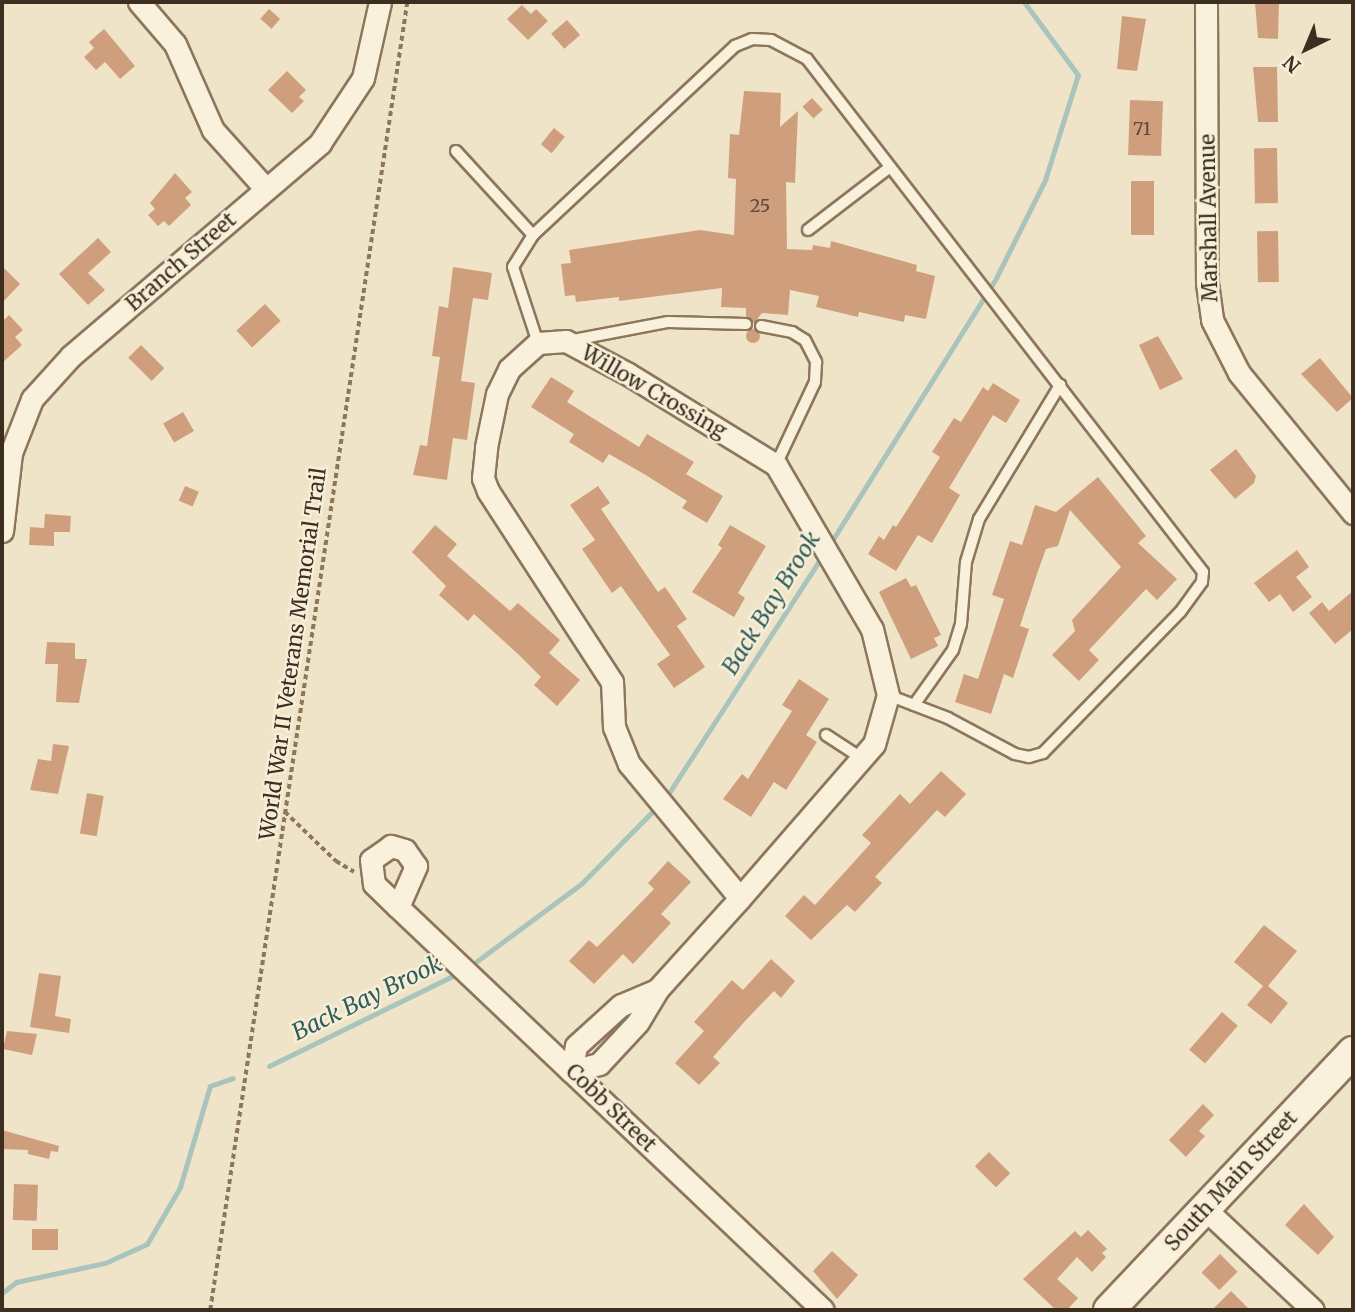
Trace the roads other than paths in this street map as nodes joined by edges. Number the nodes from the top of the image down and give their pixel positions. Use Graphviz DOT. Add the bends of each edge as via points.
graph roads {
  1 [pos="139,2"];
  2 [pos="380,2"];
  3 [pos="1206,2"];
  4 [pos="456,151"];
  5 [pos="890,167"];
  6 [pos="266,189"];
  7 [pos="808,230"];
  8 [pos="533,235"];
  9 [pos="746,324"];
  10 [pos="761,326"];
  11 [pos="566,341"];
  12 [pos="538,343"];
  13 [pos="1060,385"];
  14 [pos="9,430"];
  15 [pos="776,465"];
  16 [pos="1353,513"];
  17 [pos="2,531"];
  18 [pos="888,695"];
  19 [pos="914,705"];
  20 [pos="826,736"];
  21 [pos="863,759"];
  22 [pos="740,898"];
  23 [pos="398,908"];
  24 [pos="1353,1052"];
  25 [pos="571,1071"];
  26 [pos="1205,1208"];
  27 [pos="823,1310"];
  28 [pos="1110,1310"];
  29 [pos="1313,1310"];
  1 -- 6 [label="street" via="175,44 213,131"];
  2 -- 6 [label="street, Branch Street" via="368,65 346,110 320,142"];
  3 -- 16 [label="street, Marshall Avenue" via="1207,283 1212,320 1239,373"];
  4 -- 8 [label="lane"];
  5 -- 7 [label="lane"];
  5 -- 8 [label="lane" via="807,60 771,40 752,39 735,46 705,70"];
  5 -- 13 [label="lane"];
  6 -- 14 [label="street, Branch Street" via="52,374"];
  8 -- 12 [label="lane" via="513,267"];
  9 -- 11 [label="lane" via="668,322"];
  10 -- 15 [label="lane" via="792,332 805,340 816,362 815,382"];
  11 -- 12 [label="street, Willow Crossing"];
  11 -- 15 [label="street, Willow Crossing"];
  12 -- 22 [label="street" via="509,369 497,394 483,478 612,682 619,743 661,805"];
  13 -- 19 [label="lane" via="979,519 966,562 961,624 953,650"];
  13 -- 19 [label="lane" via="1198,562 1202,582 1180,612 1043,753 1015,754"];
  14 -- 17 [label="street, Branch Street"];
  15 -- 18 [label="street, Willow Crossing" via="872,629"];
  18 -- 19 [label="lane"];
  18 -- 21 [label="street, Willow Crossing" via="874,744"];
  20 -- 21 [label="lane"];
  21 -- 22 [label="street, Willow Crossing"];
  22 -- 25 [label="street, Willow Crossing" via="598,1064"];
  23 -- 23 [label="street, Cobb Street" via="374,884 369,865 377,852 391,846 409,853 415,877"];
  23 -- 25 [label="street, Cobb Street"];
  24 -- 26 [label="main road, South Main Street"];
  25 -- 27 [label="street, Cobb Street"];
  26 -- 28 [label="main road, South Main Street"];
  26 -- 29 [label="street"];
}
